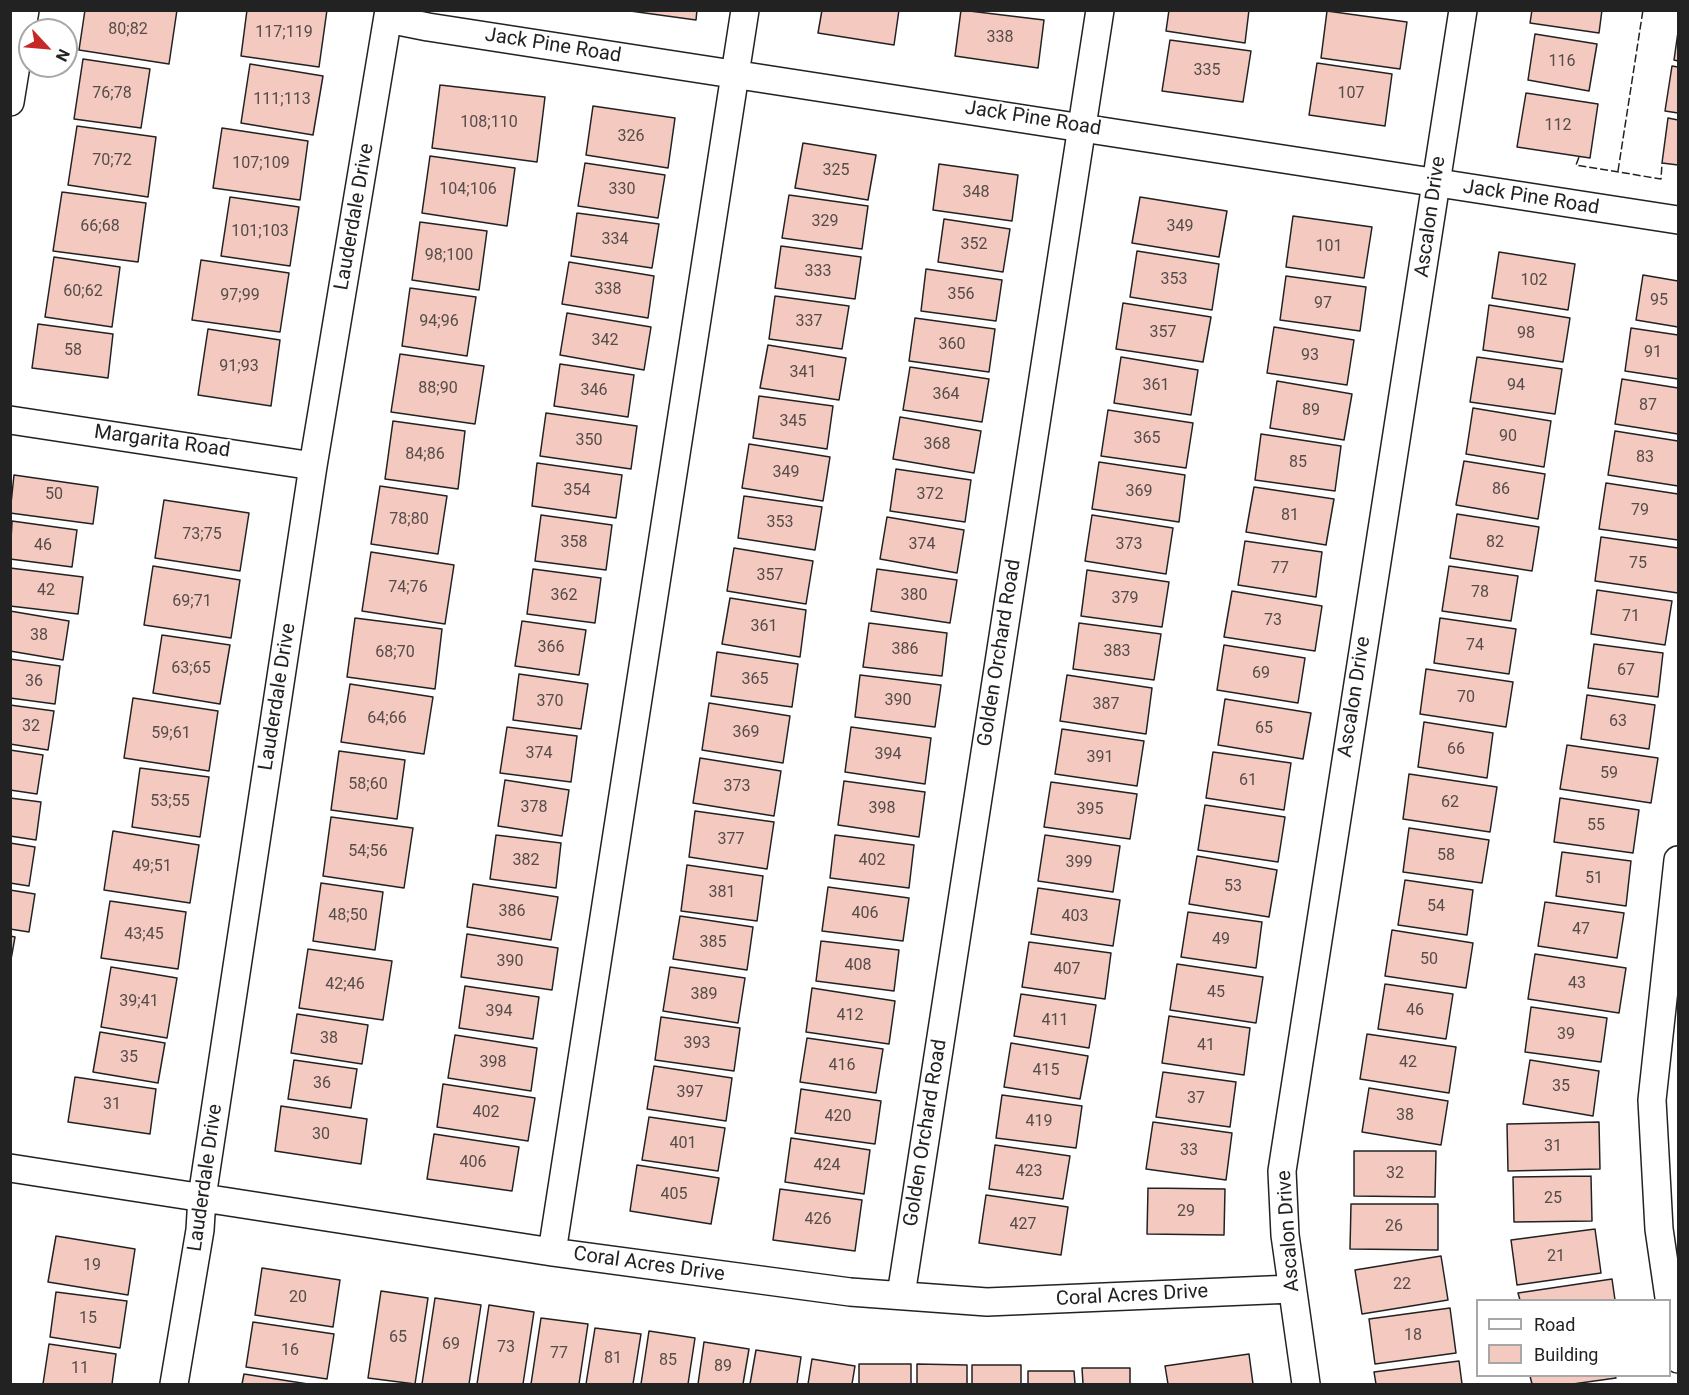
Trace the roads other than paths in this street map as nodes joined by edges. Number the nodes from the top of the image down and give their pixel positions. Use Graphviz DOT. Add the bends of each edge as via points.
graph roads {
  1 [pos="25,10"];
  2 [pos="745,10"];
  3 [pos="1100,10"];
  4 [pos="1463,10"];
  5 [pos="389,15"];
  6 [pos="735,73"];
  7 [pos="10,102"];
  8 [pos="1082,126"];
  9 [pos="1436,183"];
  10 [pos="1678,220"];
  11 [pos="10,420"];
  12 [pos="313,466"];
  13 [pos="1678,860"];
  14 [pos="10,1168"];
  15 [pos="202,1197"];
  16 [pos="552,1252"];
  17 [pos="1292,1289"];
  18 [pos="901,1295"];
  19 [pos="1669,1299"];
  20 [pos="1671,1311"];
  21 [pos="1678,1359"];
  22 [pos="174,1384"];
  23 [pos="1306,1384"];
  1 -- 7 [label="street"];
  2 -- 6 [label="street"];
  3 -- 8 [label="street, Golden Orchard Road"];
  4 -- 9 [label="street, Ascalon Drive"];
  5 -- 6 [label="street, Jack Pine Road"];
  5 -- 12 [label="street, Lauderdale Drive"];
  6 -- 8 [label="street, Jack Pine Road"];
  6 -- 16 [label="street"];
  8 -- 9 [label="street, Jack Pine Road"];
  8 -- 18 [label="street, Golden Orchard Road"];
  9 -- 10 [label="street, Jack Pine Road"];
  9 -- 17 [label="street, Ascalon Drive" via="1282,1171"];
  11 -- 12 [label="street, Margarita Road"];
  12 -- 15 [label="street, Lauderdale Drive"];
  13 -- 19 [label="street" via="1652,1100 1659,1229"];
  14 -- 15 [label="street, Coral Acres Drive"];
  15 -- 16 [label="street, Coral Acres Drive"];
  15 -- 22 [label="street, Lauderdale Drive"];
  16 -- 18 [label="street, Coral Acres Drive" via="850,1292"];
  17 -- 18 [label="street, Coral Acres Drive" via="987,1302"];
  17 -- 23 [label="street, Ascalon Drive"];
  20 -- 21 [label="street"];
}
